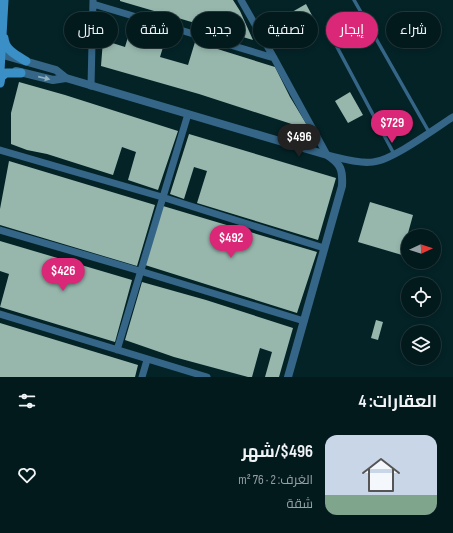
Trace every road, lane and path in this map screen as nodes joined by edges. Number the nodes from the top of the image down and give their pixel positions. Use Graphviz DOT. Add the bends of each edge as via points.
graph roads {
  1 [pos="4,0"];
  2 [pos="241,0"];
  3 [pos="354,0"];
  4 [pos="93,2"];
  5 [pos="4,12"];
  6 [pos="338,48"];
  7 [pos="1,54"];
  8 [pos="274,58"];
  9 [pos="26,61"];
  10 [pos="0,67"];
  11 [pos="0,71"];
  12 [pos="21,73"];
  13 [pos="66,78"];
  14 [pos="0,83"];
  15 [pos="91,86"];
  16 [pos="188,114"];
  17 [pos="453,117"];
  18 [pos="429,132"];
  19 [pos="0,150"];
  20 [pos="394,154"];
  21 [pos="327,155"];
  22 [pos="162,197"];
  23 [pos="0,230"];
  24 [pos="324,248"];
  25 [pos="140,271"];
  26 [pos="0,314"];
  27 [pos="304,321"];
  28 [pos="117,350"];
  29 [pos="147,360"];
  30 [pos="142,377"];
  31 [pos="204,377"];
  32 [pos="288,377"];
  1 -- 5 [label="main road"];
  2 -- 8 [label="street"];
  3 -- 18 [label="lane"];
  4 -- 8 [label="street"];
  4 -- 15 [label="street"];
  5 -- 7 [label="main road"];
  5 -- 9 [label="main road" via="5,45"];
  6 -- 20 [label="lane"];
  7 -- 9 [label="street"];
  7 -- 10 [label="main road"];
  8 -- 21 [label="street"];
  9 -- 13 [label="street" via="56,70"];
  10 -- 11 [label="main road"];
  10 -- 12 [label="street"];
  12 -- 13 [label="street, one-way" via="53,80"];
  12 -- 14 [label="main road" via="6,73 1,77"];
  13 -- 15 [label="street"];
  15 -- 16 [label="street"];
  16 -- 21 [label="street"];
  16 -- 22 [label="street"];
  17 -- 18 [label="street"];
  18 -- 20 [label="street"];
  19 -- 22 [label="street"];
  20 -- 21 [label="street" via="373,162"];
  21 -- 24 [label="street" via="335,161 343,176"];
  22 -- 24 [label="street"];
  22 -- 25 [label="street"];
  23 -- 25 [label="street"];
  24 -- 27 [label="street"];
  25 -- 27 [label="street"];
  25 -- 28 [label="street"];
  26 -- 28 [label="street"];
  27 -- 32 [label="street"];
  28 -- 29 [label="street"];
  29 -- 30 [label="street"];
  29 -- 31 [label="street"];
}
